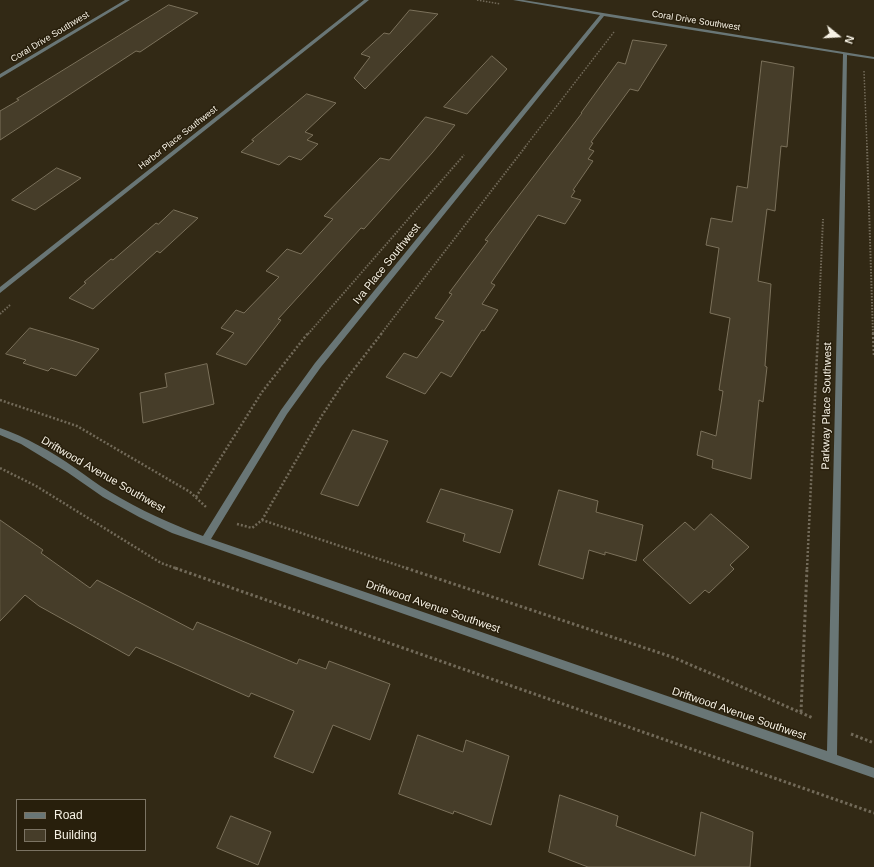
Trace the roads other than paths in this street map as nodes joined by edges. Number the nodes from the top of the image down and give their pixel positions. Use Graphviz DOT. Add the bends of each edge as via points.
graph roads {
  1 [pos="128,0"];
  2 [pos="367,0"];
  3 [pos="515,0"];
  4 [pos="603,14"];
  5 [pos="845,53"];
  6 [pos="874,58"];
  7 [pos="0,76"];
  8 [pos="0,291"];
  9 [pos="0,432"];
  10 [pos="205,541"];
  11 [pos="832,759"];
  12 [pos="874,774"];
  1 -- 7 [label="street, Coral Drive Southwest"];
  2 -- 8 [label="street, Harbor Place Southwest"];
  3 -- 4 [label="street, Coral Drive Southwest"];
  4 -- 5 [label="street, Coral Drive Southwest"];
  4 -- 10 [label="street, Iva Place Southwest" via="318,365 284,412"];
  5 -- 6 [label="street, Coral Drive Southwest"];
  5 -- 11 [label="street, Parkway Place Southwest"];
  9 -- 10 [label="street, Driftwood Avenue Southwest" via="24,442 142,514"];
  10 -- 11 [label="street, Driftwood Avenue Southwest"];
  11 -- 12 [label="street, Driftwood Avenue Southwest"];
}
